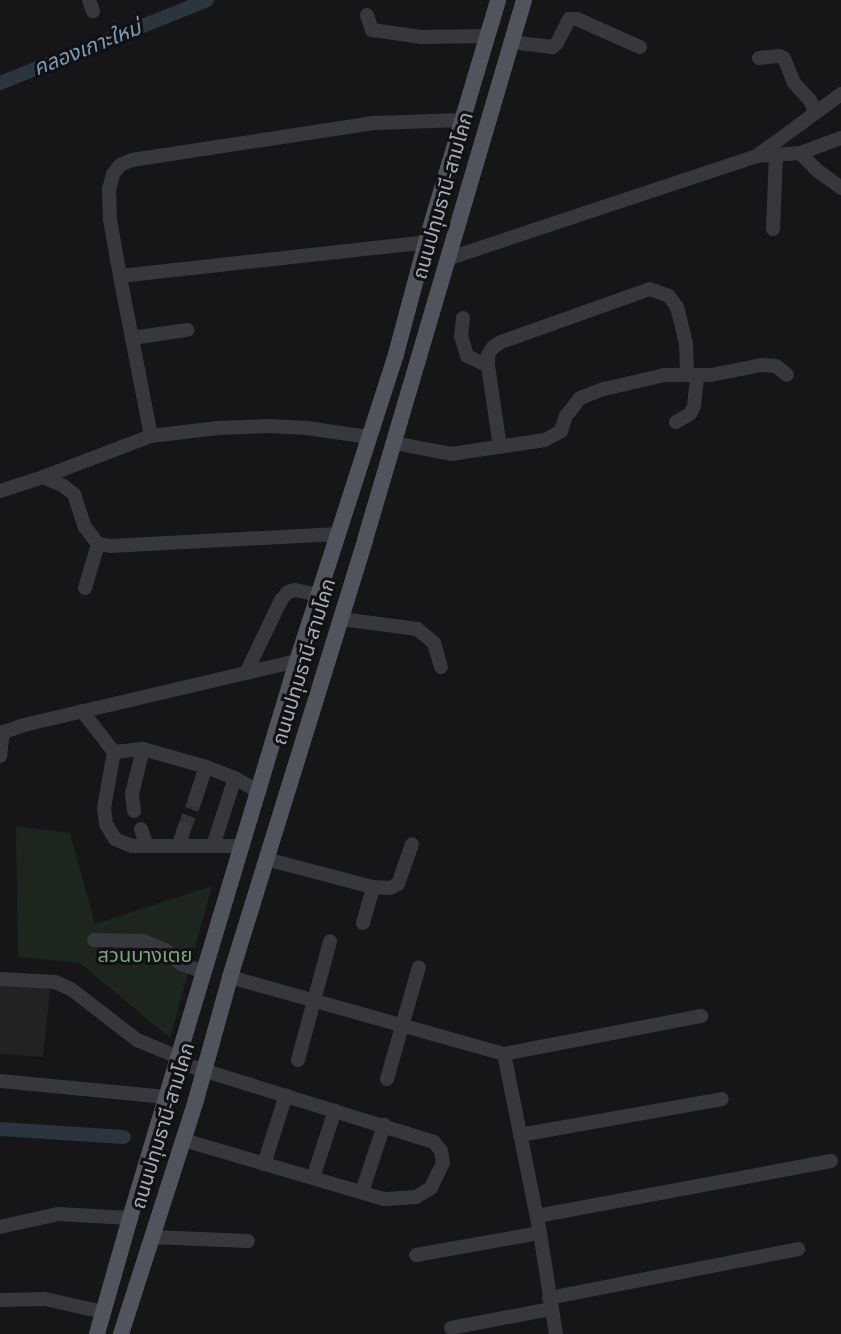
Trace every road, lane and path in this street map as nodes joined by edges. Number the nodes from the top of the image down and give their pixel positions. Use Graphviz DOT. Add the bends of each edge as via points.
graph roads {
  1 [pos="498,0"];
  2 [pos="524,0"];
  3 [pos="367,15"];
  4 [pos="487,36"];
  5 [pos="511,42"];
  6 [pos="640,48"];
  7 [pos="759,58"];
  8 [pos="841,94"];
  9 [pos="815,112"];
  10 [pos="462,120"];
  11 [pos="841,138"];
  12 [pos="800,153"];
  13 [pos="776,154"];
  14 [pos="757,156"];
  15 [pos="841,188"];
  16 [pos="772,229"];
  17 [pos="426,242"];
  18 [pos="447,259"];
  19 [pos="120,276"];
  20 [pos="463,318"];
  21 [pos="187,330"];
  22 [pos="132,338"];
  23 [pos="488,366"];
  24 [pos="692,375"];
  25 [pos="787,375"];
  26 [pos="676,422"];
  27 [pos="152,436"];
  28 [pos="369,437"];
  29 [pos="394,443"];
  30 [pos="501,447"];
  31 [pos="43,477"];
  32 [pos="0,491"];
  33 [pos="338,534"];
  34 [pos="98,544"];
  35 [pos="85,588"];
  36 [pos="318,595"];
  37 [pos="340,618"];
  38 [pos="297,662"];
  39 [pos="441,667"];
  40 [pos="246,673"];
  41 [pos="82,711"];
  42 [pos="1,733"];
  43 [pos="143,749"];
  44 [pos="114,752"];
  45 [pos="0,756"];
  46 [pos="206,767"];
  47 [pos="235,778"];
  48 [pos="259,792"];
  49 [pos="195,800"];
  50 [pos="134,810"];
  51 [pos="141,829"];
  52 [pos="184,829"];
  53 [pos="412,844"];
  54 [pos="147,846"];
  55 [pos="179,846"];
  56 [pos="213,846"];
  57 [pos="242,846"];
  58 [pos="266,859"];
  59 [pos="373,887"];
  60 [pos="363,923"];
  61 [pos="94,940"];
  62 [pos="330,941"];
  63 [pos="419,967"];
  64 [pos="204,972"];
  65 [pos="230,977"];
  66 [pos="0,979"];
  67 [pos="314,1000"];
  68 [pos="701,1016"];
  69 [pos="402,1024"];
  70 [pos="504,1054"];
  71 [pos="177,1059"];
  72 [pos="298,1060"];
  73 [pos="204,1071"];
  74 [pos="387,1079"];
  75 [pos="0,1081"];
  76 [pos="286,1095"];
  77 [pos="166,1097"];
  78 [pos="722,1099"];
  79 [pos="335,1110"];
  80 [pos="384,1125"];
  81 [pos="520,1135"];
  82 [pos="183,1140"];
  83 [pos="831,1161"];
  84 [pos="264,1164"];
  85 [pos="313,1178"];
  86 [pos="362,1192"];
  87 [pos="537,1216"];
  88 [pos="129,1218"];
  89 [pos="0,1227"];
  90 [pos="540,1233"];
  91 [pos="152,1237"];
  92 [pos="248,1241"];
  93 [pos="798,1249"];
  94 [pos="416,1255"];
  95 [pos="0,1300"];
  96 [pos="550,1304"];
  97 [pos="104,1312"];
  98 [pos="451,1328"];
  99 [pos="97,1334"];
  100 [pos="121,1334"];
  101 [pos="556,1334"];
  1 -- 4 [label="main road, ถนนปทุมธานี-สามโคก"];
  2 -- 5 [label="main road, ถนนปทุมธานี-สามโคก"];
  3 -- 4 [label="street" via="372,30 421,37"];
  4 -- 10 [label="main road, ถนนปทุมธานี-สามโคก"];
  5 -- 6 [label="street" via="553,47 569,19 577,19"];
  5 -- 18 [label="main road, ถนนปทุมธานี-สามโคก"];
  7 -- 9 [label="street" via="784,58 794,83"];
  8 -- 9 [label="street"];
  9 -- 14 [label="street"];
  10 -- 17 [label="main road, ถนนปทุมธานี-สามโคก"];
  10 -- 19 [label="street" via="375,123 120,165 109,190"];
  11 -- 12 [label="street"];
  12 -- 13 [label="street"];
  12 -- 15 [label="street"];
  13 -- 14 [label="street"];
  13 -- 16 [label="street"];
  14 -- 18 [label="street"];
  17 -- 19 [label="street"];
  17 -- 28 [label="main road, ถนนปทุมธานี-สามโคก"];
  18 -- 29 [label="main road, ถนนปทุมธานี-สามโคก"];
  19 -- 22 [label="street"];
  20 -- 23 [label="street" via="461,336 467,356"];
  21 -- 22 [label="street"];
  22 -- 27 [label="street"];
  23 -- 24 [label="street" via="488,355 501,342 650,289 669,296 677,307"];
  23 -- 30 [label="street"];
  24 -- 25 [label="street" via="770,364"];
  24 -- 26 [label="street" via="694,406 690,414"];
  24 -- 30 [label="street" via="664,375 580,398 554,436"];
  27 -- 28 [label="street" via="270,426"];
  27 -- 31 [label="street"];
  28 -- 33 [label="main road, ถนนปทุมธานี-สามโคก"];
  29 -- 30 [label="street" via="452,454"];
  29 -- 37 [label="main road, ถนนปทุมธานี-สามโคก"];
  31 -- 32 [label="street"];
  31 -- 34 [label="street" via="74,495 85,528"];
  33 -- 34 [label="street"];
  33 -- 36 [label="main road, ถนนปทุมธานี-สามโคก"];
  34 -- 35 [label="street"];
  36 -- 38 [label="main road, ถนนปทุมธานี-สามโคก"];
  36 -- 40 [label="street" via="288,592"];
  37 -- 39 [label="street" via="417,629 434,643"];
  37 -- 58 [label="main road, ถนนปทุมธานี-สามโคก"];
  38 -- 40 [label="street"];
  38 -- 48 [label="main road, ถนนปทุมธานี-สามโคก"];
  40 -- 41 [label="street"];
  41 -- 42 [label="street"];
  41 -- 44 [label="street"];
  42 -- 45 [label="street"];
  43 -- 44 [label="street"];
  43 -- 46 [label="street"];
  43 -- 50 [label="street" via="132,794"];
  44 -- 54 [label="street" via="104,808 106,824 115,839 132,846"];
  46 -- 47 [label="street"];
  46 -- 49 [label="street"];
  47 -- 48 [label="street"];
  47 -- 56 [label="street"];
  48 -- 57 [label="main road, ถนนปทุมธานี-สามโคก"];
  51 -- 54 [label="street"];
  52 -- 55 [label="street"];
  53 -- 59 [label="street" via="398,884 390,888"];
  54 -- 55 [label="street"];
  55 -- 56 [label="street"];
  56 -- 57 [label="street"];
  57 -- 64 [label="main road, ถนนปทุมธานี-สามโคก"];
  58 -- 59 [label="street"];
  58 -- 65 [label="main road, ถนนปทุมธานี-สามโคก"];
  59 -- 60 [label="street"];
  61 -- 64 [label="street" via="143,941 165,950 181,964"];
  62 -- 67 [label="street"];
  63 -- 69 [label="street"];
  64 -- 71 [label="main road, ถนนปทุมธานี-สามโคก"];
  65 -- 67 [label="street"];
  65 -- 73 [label="main road, ถนนปทุมธานี-สามโคก"];
  66 -- 71 [label="street" via="55,982 71,989 137,1040"];
  67 -- 69 [label="street"];
  67 -- 72 [label="street"];
  68 -- 70 [label="street"];
  69 -- 70 [label="street"];
  69 -- 74 [label="street"];
  70 -- 81 [label="street"];
  71 -- 73 [label="street"];
  71 -- 77 [label="main road, ถนนปทุมธานี-สามโคก"];
  73 -- 76 [label="street"];
  73 -- 82 [label="main road, ถนนปทุมธานี-สามโคก"];
  75 -- 77 [label="street"];
  76 -- 79 [label="street"];
  76 -- 84 [label="street"];
  77 -- 88 [label="main road, ถนนปทุมธานี-สามโคก"];
  78 -- 81 [label="street"];
  79 -- 80 [label="street"];
  79 -- 85 [label="street"];
  80 -- 86 [label="street"];
  80 -- 86 [label="street" via="434,1142 443,1163 431,1188 416,1197 384,1199"];
  81 -- 87 [label="street"];
  82 -- 84 [label="street"];
  82 -- 91 [label="main road, ถนนปทุมธานี-สามโคก"];
  83 -- 87 [label="street"];
  84 -- 85 [label="street"];
  85 -- 86 [label="street"];
  87 -- 90 [label="street"];
  88 -- 89 [label="street" via="58,1214"];
  88 -- 97 [label="main road, ถนนปทุมธานี-สามโคก"];
  90 -- 94 [label="street"];
  90 -- 96 [label="street"];
  91 -- 92 [label="street"];
  91 -- 100 [label="main road, ถนนปทุมธานี-สามโคก"];
  93 -- 96 [label="street"];
  95 -- 97 [label="street" via="45,1299"];
  96 -- 98 [label="street"];
  96 -- 101 [label="street"];
  97 -- 99 [label="main road, ถนนปทุมธานี-สามโคก"];
}
